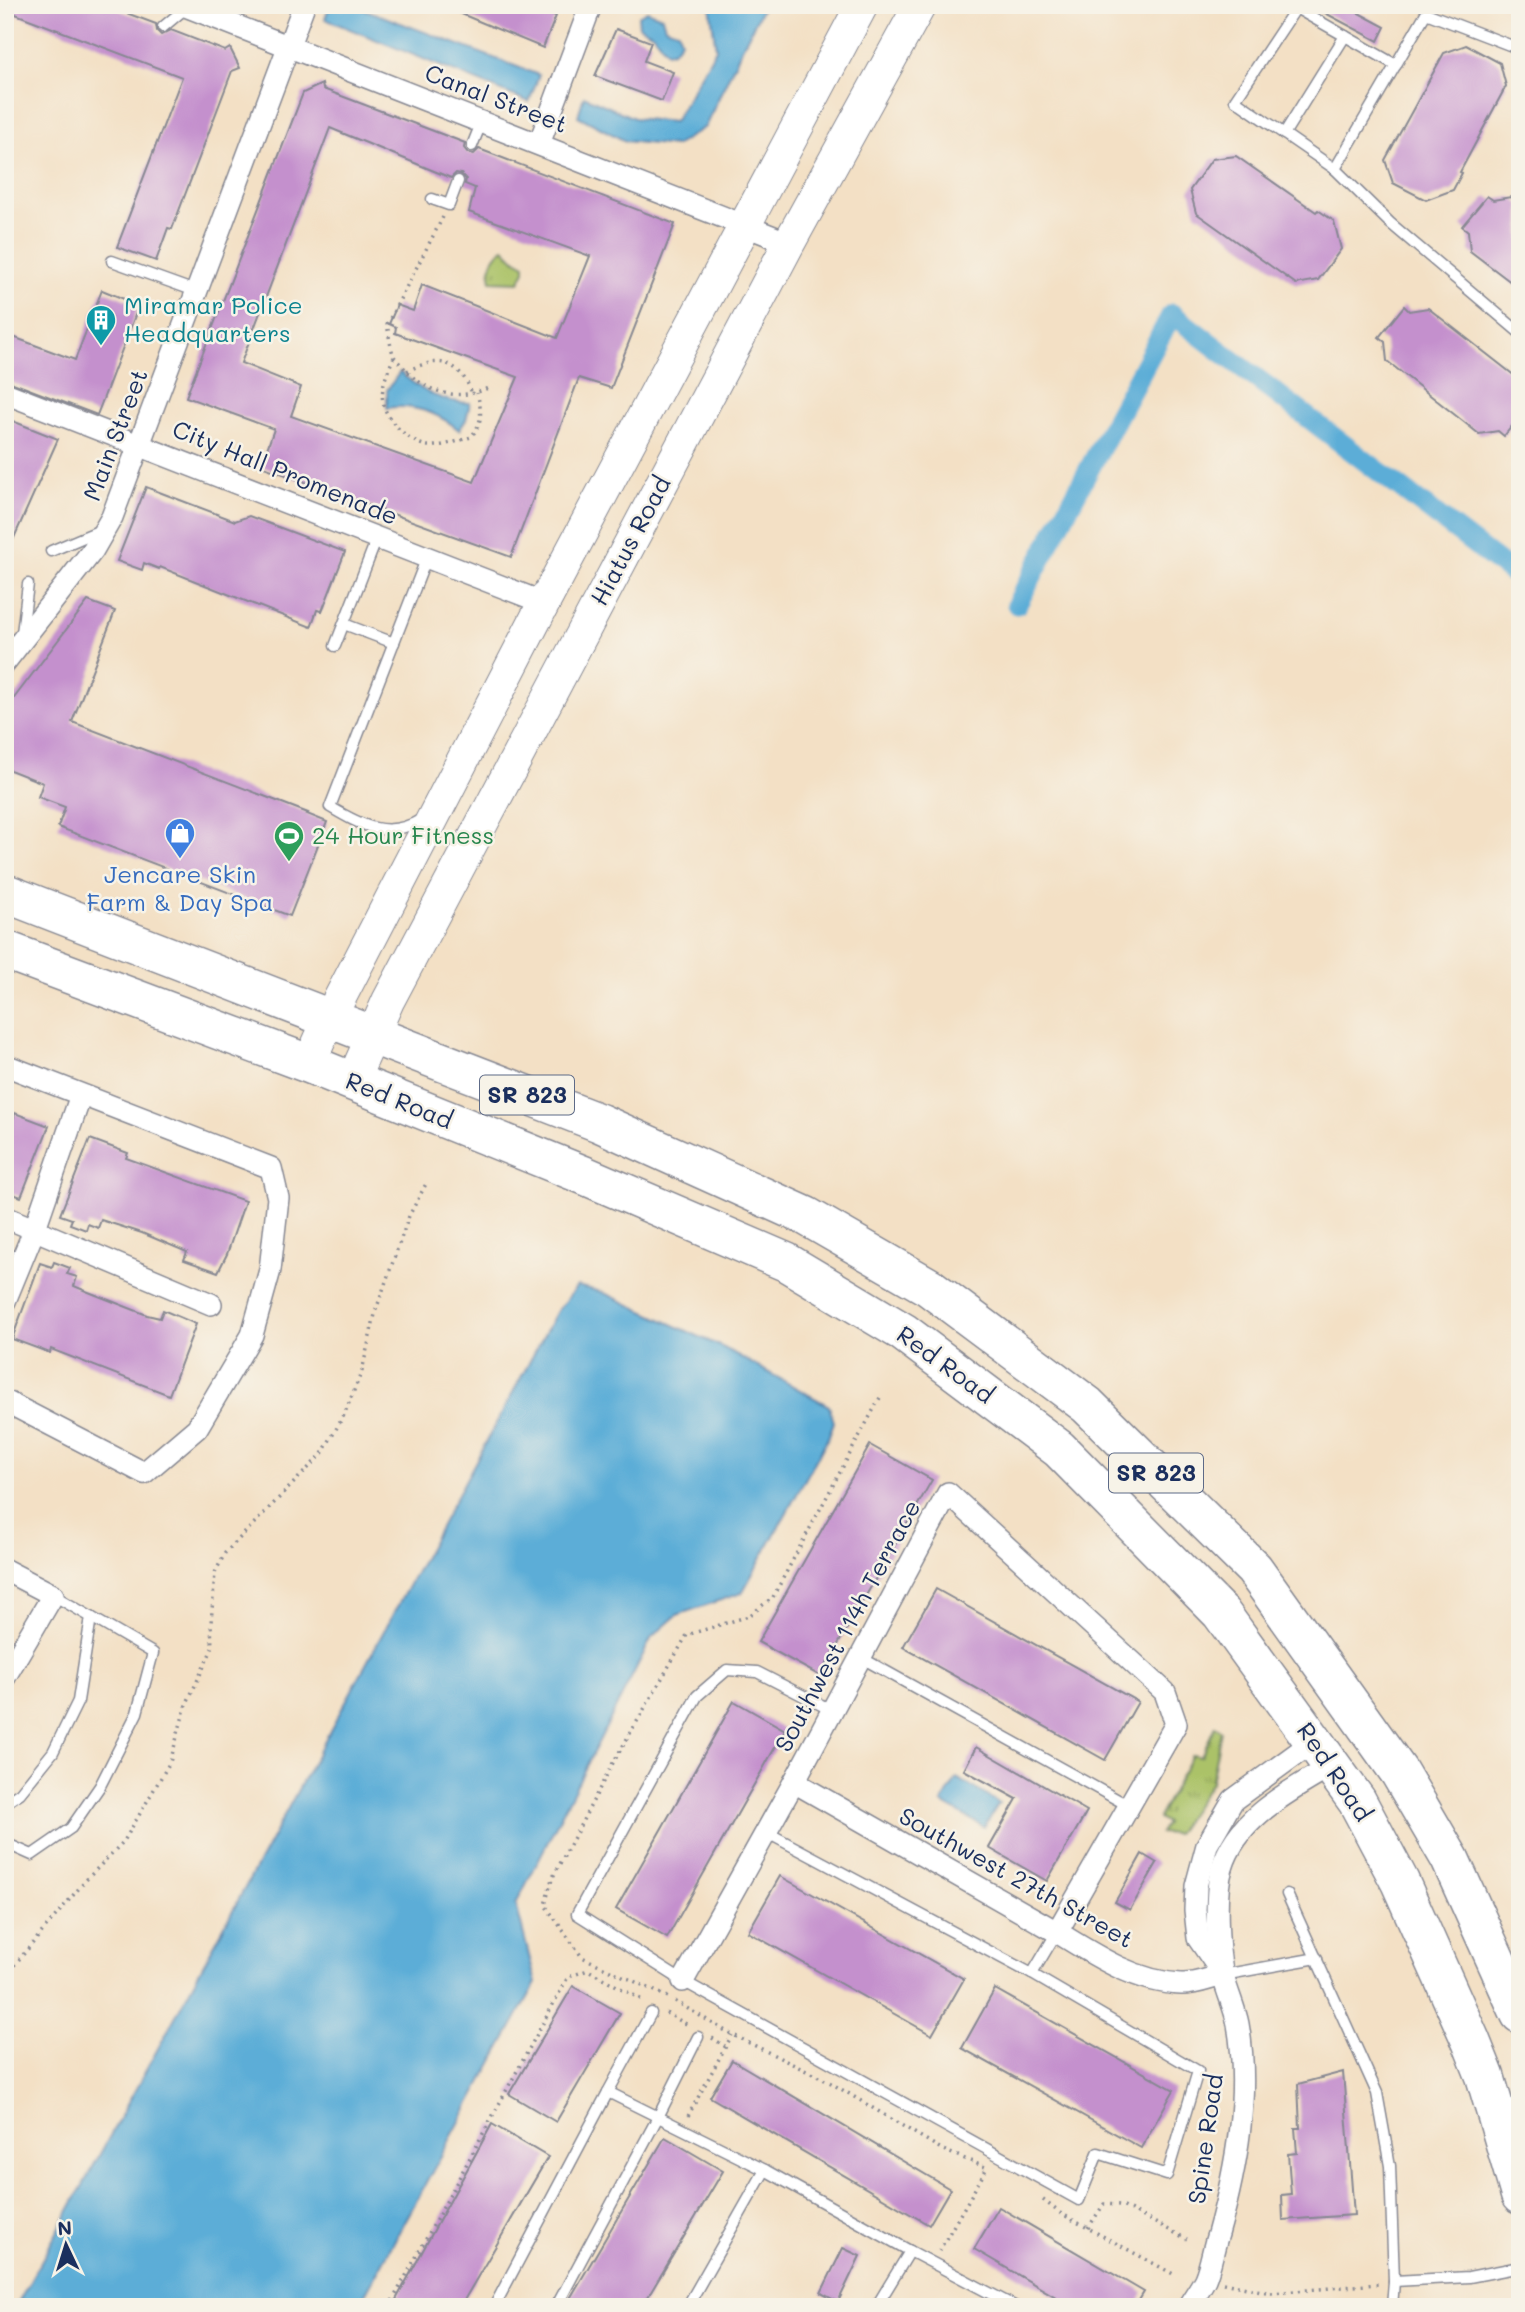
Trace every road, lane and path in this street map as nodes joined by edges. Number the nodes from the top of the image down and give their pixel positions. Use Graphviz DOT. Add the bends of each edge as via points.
graph roads {
  1 [pos="304,5"];
  2 [pos="862,5"];
  3 [pos="919,5"];
  4 [pos="185,6"];
  5 [pos="586,7"];
  6 [pos="1429,9"];
  7 [pos="163,27"];
  8 [pos="1345,36"];
  9 [pos="289,46"];
  10 [pos="1520,49"];
  11 [pos="1396,65"];
  12 [pos="482,121"];
  13 [pos="1284,134"];
  14 [pos="539,144"];
  15 [pos="472,146"];
  16 [pos="1335,169"];
  17 [pos="458,181"];
  18 [pos="432,199"];
  19 [pos="449,205"];
  20 [pos="744,223"];
  21 [pos="789,243"];
  22 [pos="112,261"];
  23 [pos="198,292"];
  24 [pos="1520,332"];
  25 [pos="394,357"];
  26 [pos="407,371"];
  27 [pos="489,387"];
  28 [pos="5,393"];
  29 [pos="475,393"];
  30 [pos="141,444"];
  31 [pos="106,528"];
  32 [pos="377,538"];
  33 [pos="51,551"];
  34 [pos="427,557"];
  35 [pos="28,584"];
  36 [pos="544,603"];
  37 [pos="344,624"];
  38 [pos="21,642"];
  39 [pos="394,643"];
  40 [pos="335,646"];
  41 [pos="5,662"];
  42 [pos="437,810"];
  43 [pos="5,893"];
  44 [pos="5,950"];
  45 [pos="329,1019"];
  46 [pos="372,1036"];
  47 [pos="309,1065"];
  48 [pos="5,1066"];
  49 [pos="352,1082"];
  50 [pos="81,1095"];
  51 [pos="427,1182"];
  52 [pos="5,1217"];
  53 [pos="35,1228"];
  54 [pos="5,1301"];
  55 [pos="211,1304"];
  56 [pos="882,1394"];
  57 [pos="5,1401"];
  58 [pos="1143,1535"];
  59 [pos="5,1570"];
  60 [pos="53,1595"];
  61 [pos="91,1617"];
  62 [pos="860,1657"];
  63 [pos="5,1677"];
  64 [pos="833,1710"];
  65 [pos="1359,1715"];
  66 [pos="1323,1754"];
  67 [pos="794,1783"];
  68 [pos="5,1803"];
  69 [pos="1129,1806"];
  70 [pos="766,1832"];
  71 [pos="5,1843"];
  72 [pos="1286,1894"];
  73 [pos="1057,1932"];
  74 [pos="1317,1958"];
  75 [pos="1032,1973"];
  76 [pos="1223,1975"];
  77 [pos="5,1976"];
  78 [pos="682,1981"];
  79 [pos="1516,2005"];
  80 [pos="653,2010"];
  81 [pos="666,2012"];
  82 [pos="732,2035"];
  83 [pos="698,2037"];
  84 [pos="725,2046"];
  85 [pos="608,2092"];
  86 [pos="658,2117"];
  87 [pos="681,2128"];
  88 [pos="765,2170"];
  89 [pos="1520,2195"];
  90 [pos="1041,2198"];
  91 [pos="1088,2228"];
  92 [pos="1187,2239"];
  93 [pos="910,2251"];
  94 [pos="933,2263"];
  95 [pos="1520,2267"];
  96 [pos="1175,2275"];
  97 [pos="1205,2279"];
  98 [pos="1394,2281"];
  99 [pos="993,2301"];
  100 [pos="389,2307"];
  101 [pos="494,2307"];
  102 [pos="556,2307"];
  103 [pos="687,2307"];
  104 [pos="876,2307"];
  105 [pos="1016,2307"];
  106 [pos="1188,2307"];
  107 [pos="1392,2307"];
  1 -- 9 [label="street, Main Street"];
  2 -- 20 [label="main road, Hiatus Road"];
  3 -- 21 [label="main road, Hiatus Road"];
  4 -- 7 [label="lane"];
  4 -- 9 [label="street, Canal Street"];
  5 -- 14 [label="street"];
  6 -- 10 [label="lane"];
  6 -- 11 [label="lane"];
  8 -- 11 [label="lane"];
  8 -- 13 [label="lane"];
  8 -- 13 [label="lane" via="1296,8 1235,100"];
  9 -- 12 [label="street, Canal Street"];
  9 -- 23 [label="street, Main Street"];
  11 -- 16 [label="lane"];
  12 -- 14 [label="street, Canal Street"];
  12 -- 15 [label="lane"];
  13 -- 16 [label="lane"];
  14 -- 20 [label="street, Canal Street"];
  16 -- 24 [label="lane"];
  17 -- 19 [label="lane"];
  18 -- 19 [label="lane"];
  19 -- 25 [label="path" via="387,324"];
  20 -- 21 [label="street, Canal Street"];
  20 -- 36 [label="main road, Hiatus Road"];
  21 -- 46 [label="main road, Hiatus Road"];
  22 -- 23 [label="lane"];
  23 -- 30 [label="street, Main Street"];
  25 -- 26 [label="path"];
  25 -- 29 [label="path" via="382,382 382,405 408,438 426,446 471,438 482,411"];
  26 -- 29 [label="path" via="440,393"];
  26 -- 29 [label="path" via="435,362 449,363 460,370"];
  27 -- 29 [label="path"];
  28 -- 30 [label="street, City Hall Promenade"];
  30 -- 31 [label="street, Main Street"];
  30 -- 32 [label="street, City Hall Promenade"];
  31 -- 33 [label="lane"];
  31 -- 38 [label="street, Main Street"];
  32 -- 34 [label="street, City Hall Promenade"];
  32 -- 37 [label="lane"];
  34 -- 36 [label="street, City Hall Promenade"];
  34 -- 39 [label="lane"];
  35 -- 38 [label="lane"];
  36 -- 42 [label="main road, Hiatus Road"];
  37 -- 39 [label="lane"];
  37 -- 40 [label="lane"];
  38 -- 41 [label="street, Main Street"];
  39 -- 42 [label="lane" via="330,807 356,823 395,831"];
  42 -- 45 [label="main road, Hiatus Road"];
  43 -- 45 [label="highway, Red Road / SR 823"];
  44 -- 47 [label="highway, Red Road / SR 823"];
  45 -- 46 [label="highway, Red Road / SR 823"];
  45 -- 47 [label="main road, Hiatus Road"];
  46 -- 49 [label="main road, Hiatus Road"];
  46 -- 65 [label="highway, Red Road / SR 823" via="600,1123 793,1210 929,1287 1087,1405 1254,1569"];
  47 -- 49 [label="highway, Red Road / SR 823"];
  48 -- 50 [label="street"];
  49 -- 58 [label="highway, Red Road / SR 823" via="786,1262 903,1332 1059,1449"];
  50 -- 53 [label="street"];
  50 -- 57 [label="street" via="271,1168 278,1198 270,1270 252,1335 197,1428 144,1473"];
  51 -- 77 [label="path" via="409,1216 344,1415 322,1454 225,1553 215,1573 212,1649 186,1705 170,1762 124,1841"];
  52 -- 53 [label="street"];
  53 -- 54 [label="street"];
  53 -- 55 [label="street"];
  56 -- 82 [label="path" via="773,1597 749,1616 687,1635 552,1879 544,1905 582,1957 663,1994"];
  58 -- 65 [label="highway" via="1195,1554 1312,1694"];
  58 -- 66 [label="highway, Red Road / SR 823" via="1221,1613"];
  59 -- 60 [label="street"];
  60 -- 61 [label="lane"];
  60 -- 63 [label="street"];
  61 -- 68 [label="lane" via="78,1701 53,1752 20,1793"];
  61 -- 71 [label="lane" via="153,1653 137,1713 100,1786 71,1828 32,1855"];
  62 -- 64 [label="street, Southwest 114h Terrace"];
  62 -- 69 [label="lane"];
  62 -- 69 [label="street, Southwest 114h Terrace" via="948,1493 1165,1692 1176,1724"];
  64 -- 67 [label="street, Southwest 114h Terrace"];
  64 -- 78 [label="lane" via="757,1672 727,1670 696,1696 577,1914"];
  65 -- 79 [label="highway, Red Road / SR 823" via="1450,1859"];
  66 -- 76 [label="street, Spine Road" via="1247,1825 1230,1850 1218,1890"];
  66 -- 76 [label="street, Spine Road" via="1233,1800 1207,1845 1196,1886 1198,1938"];
  66 -- 79 [label="highway" via="1385,1793 1477,1972"];
  66 -- 89 [label="highway, Red Road / SR 823" via="1357,1801 1400,1882 1485,2076"];
  67 -- 70 [label="street, Southwest 114h Terrace"];
  67 -- 73 [label="street, Southwest 27th Street"];
  69 -- 73 [label="street"];
  70 -- 75 [label="lane"];
  70 -- 78 [label="street, Southwest 114h Terrace"];
  72 -- 74 [label="lane"];
  73 -- 75 [label="lane"];
  73 -- 76 [label="street, Southwest 27th Street" via="1097,1957 1141,1976 1182,1984"];
  74 -- 76 [label="lane"];
  74 -- 98 [label="lane" via="1377,2092 1390,2166"];
  75 -- 78 [label="lane" via="1198,2071 1167,2175 1098,2153 1079,2200"];
  76 -- 97 [label="street, Spine Road" via="1238,2022 1243,2104 1227,2199"];
  80 -- 85 [label="lane"];
  80 -- 100 [label="path" via="587,1970 568,1977"];
  81 -- 84 [label="path"];
  82 -- 84 [label="path"];
  82 -- 94 [label="path" via="831,2083 943,2150 987,2168"];
  83 -- 86 [label="lane"];
  84 -- 87 [label="path"];
  85 -- 86 [label="lane"];
  85 -- 101 [label="lane"];
  86 -- 87 [label="lane"];
  86 -- 102 [label="lane"];
  87 -- 88 [label="lane"];
  88 -- 93 [label="lane"];
  88 -- 103 [label="lane"];
  90 -- 91 [label="path"];
  91 -- 92 [label="path" via="1104,2204 1120,2205"];
  91 -- 96 [label="path"];
  93 -- 94 [label="lane"];
  93 -- 104 [label="lane"];
  94 -- 99 [label="lane"];
  95 -- 98 [label="lane" via="1469,2277"];
  97 -- 98 [label="path" via="1271,2293"];
  97 -- 106 [label="street, Spine Road"];
  98 -- 107 [label="lane"];
  99 -- 105 [label="lane"];
}
